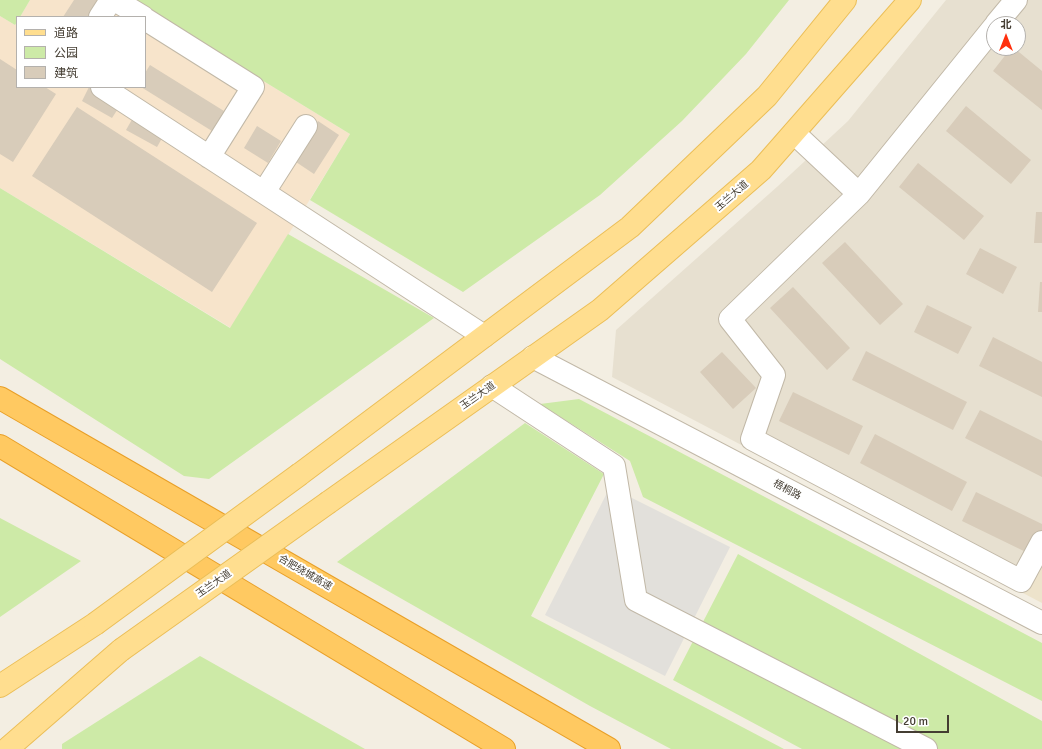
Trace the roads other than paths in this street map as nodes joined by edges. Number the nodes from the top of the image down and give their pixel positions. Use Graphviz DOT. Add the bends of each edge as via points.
graph roads {
  1 [pos="111,0"];
  2 [pos="116,0"];
  3 [pos="846,0"];
  4 [pos="910,0"];
  5 [pos="1016,0"];
  6 [pos="101,16"];
  7 [pos="141,16"];
  8 [pos="1003,16"];
  9 [pos="146,19"];
  10 [pos="986,37"];
  11 [pos="104,88"];
  12 [pos="306,126"];
  13 [pos="794,133"];
  14 [pos="209,157"];
  15 [pos="264,192"];
  16 [pos="859,194"];
  17 [pos="484,336"];
  18 [pos="533,358"];
  19 [pos="492,386"];
  20 [pos="0,398"];
  21 [pos="0,446"];
  22 [pos="1042,542"];
  23 [pos="1042,623"];
  24 [pos="0,686"];
  25 [pos="7,749"];
  26 [pos="504,749"];
  27 [pos="609,749"];
  28 [pos="926,749"];
  1 -- 6 [label="street"];
  2 -- 7 [label="street"];
  3 -- 17 [label="main road" via="767,96 630,227"];
  4 -- 13 [label="main road, 玉兰大道"];
  5 -- 8 [label="street"];
  9 -- 14 [label="street" via="254,87"];
  10 -- 16 [label="street"];
  11 -- 14 [label="street"];
  12 -- 15 [label="street"];
  13 -- 16 [label="street"];
  13 -- 18 [label="main road, 玉兰大道" via="761,170 600,310"];
  14 -- 15 [label="street"];
  15 -- 17 [label="street"];
  16 -- 22 [label="street" via="730,319 774,376 752,439 1021,582"];
  17 -- 24 [label="main road, bridge" via="95,624"];
  18 -- 19 [label="main road, 玉兰大道"];
  18 -- 23 [label="street, 梧桐路"];
  19 -- 25 [label="main road, 玉兰大道, bridge" via="121,650"];
  19 -- 28 [label="street" via="614,466 636,600"];
  20 -- 27 [label="highway, 合肥绕城高速"];
  21 -- 26 [label="highway"];
}
